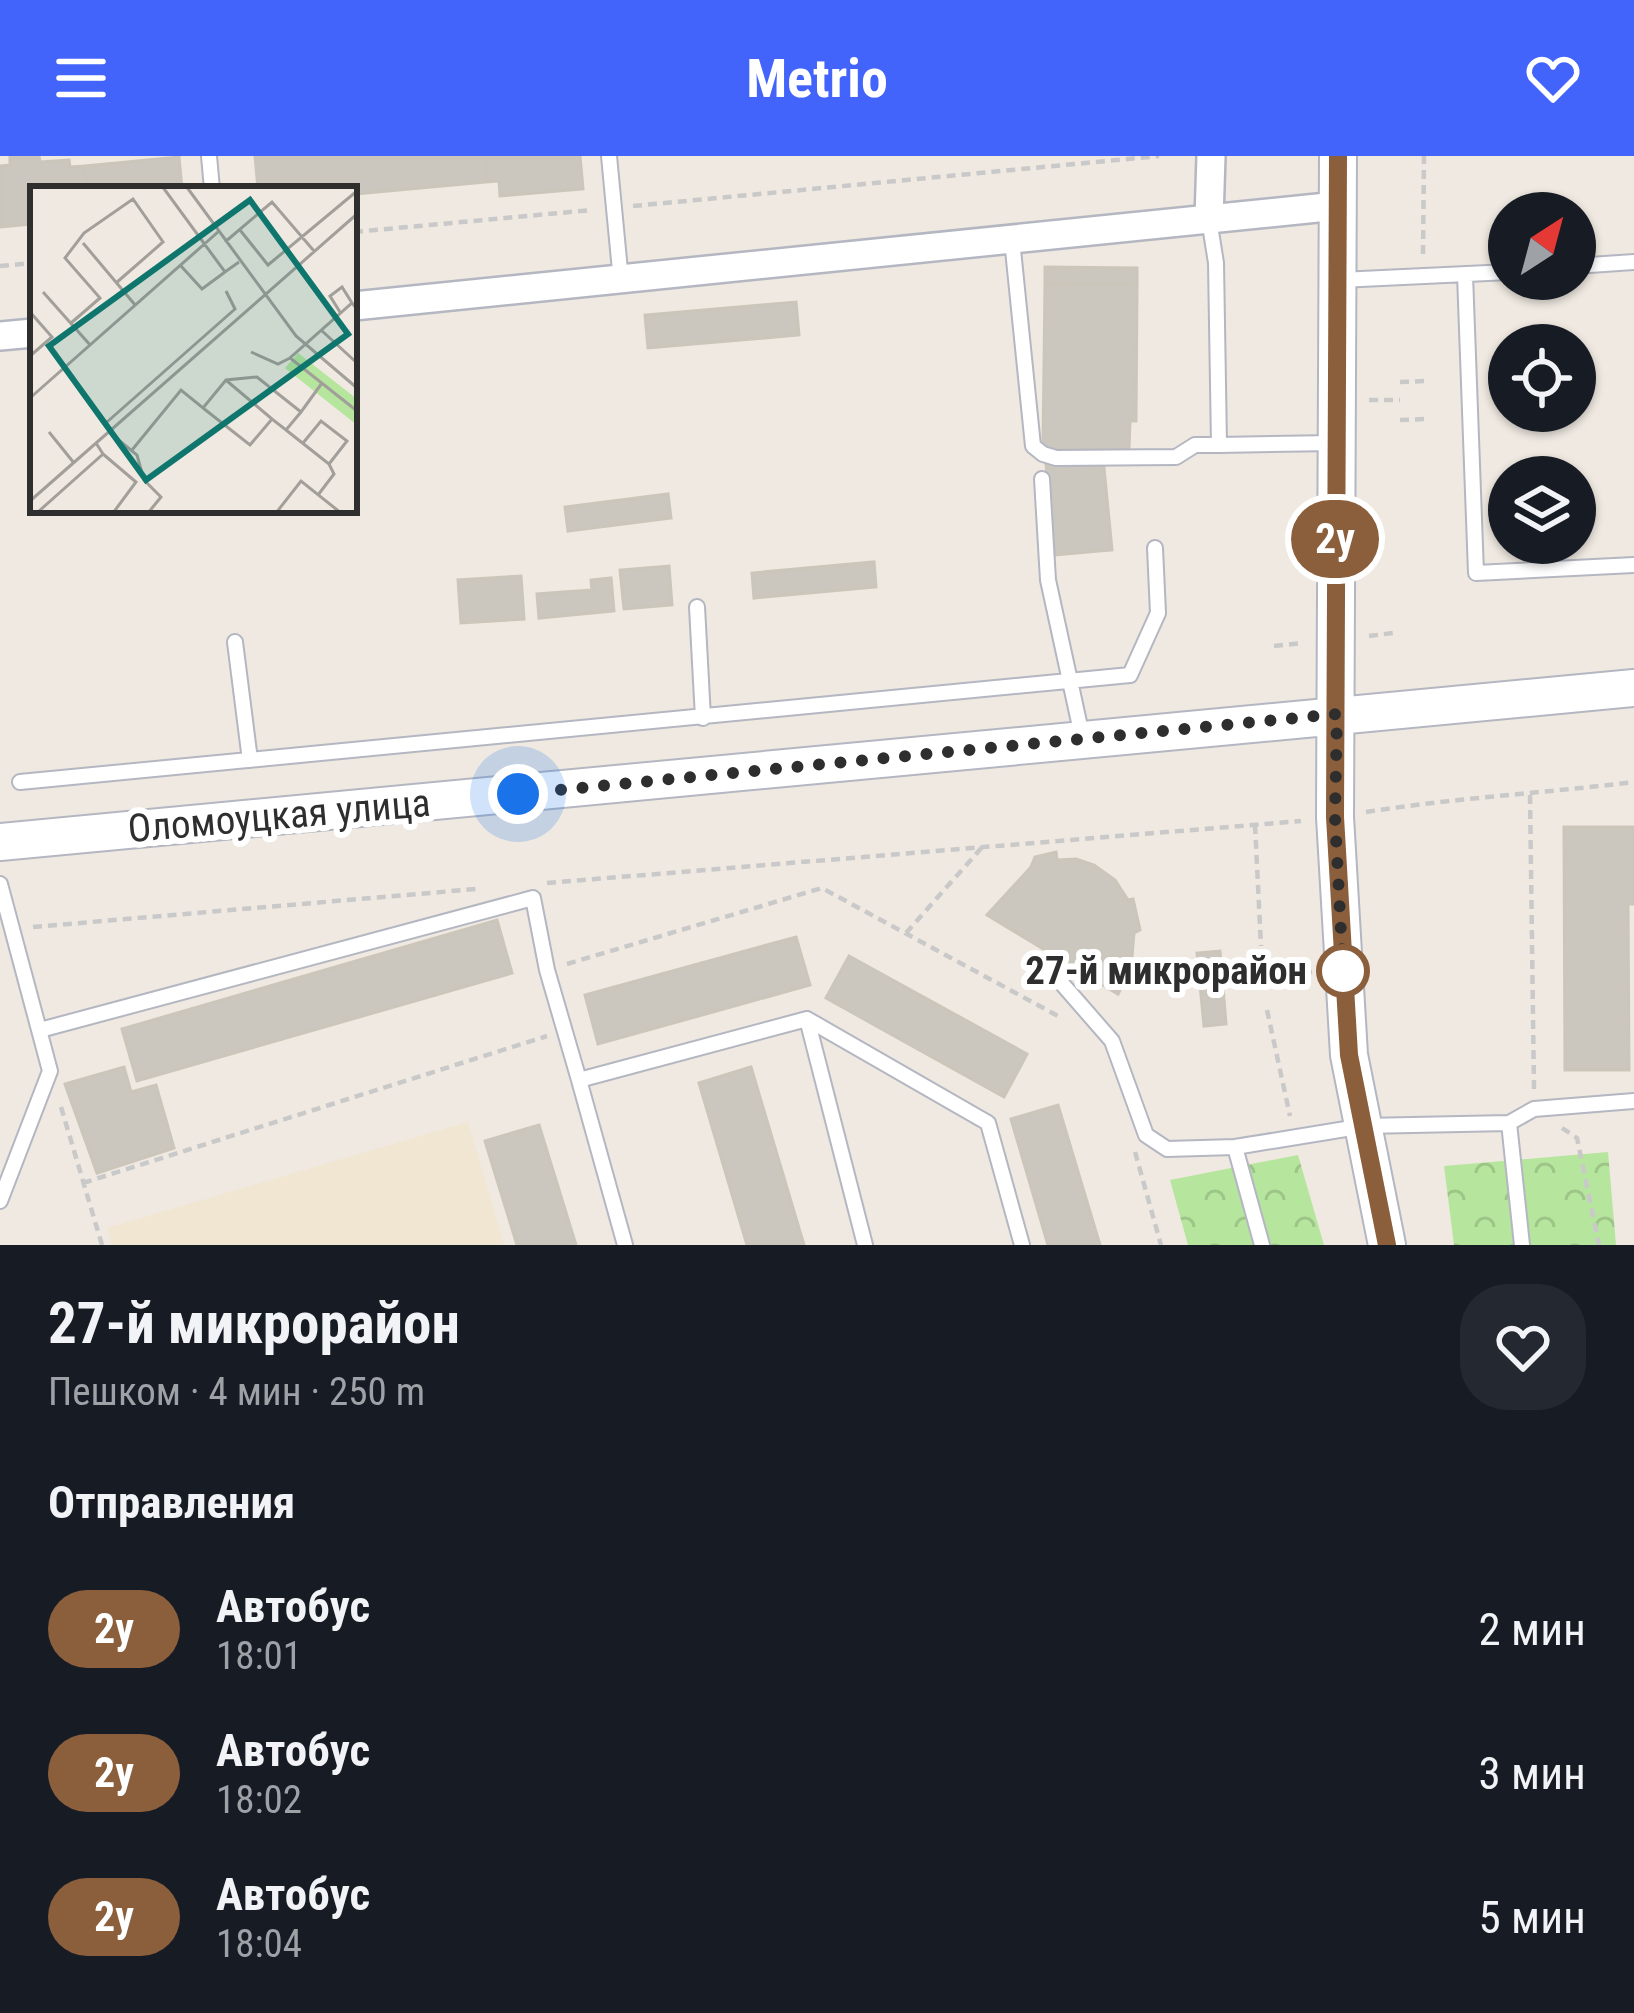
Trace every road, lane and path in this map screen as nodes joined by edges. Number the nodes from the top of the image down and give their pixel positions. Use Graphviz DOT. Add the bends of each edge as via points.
graph roads {
  1 [pos="209,156"];
  2 [pos="609,156"];
  3 [pos="1159,156"];
  4 [pos="1211,156"];
  5 [pos="1338,156"];
  6 [pos="1424,156"];
  7 [pos="212,186"];
  8 [pos="1337,206"];
  9 [pos="614,208"];
  10 [pos="1209,219"];
  11 [pos="357,232"];
  12 [pos="1012,240"];
  13 [pos="1634,262"];
  14 [pos="30,263"];
  15 [pos="1596,265"];
  16 [pos="0,266"];
  17 [pos="1488,273"];
  18 [pos="1465,275"];
  19 [pos="1423,276"];
  20 [pos="1338,280"];
  21 [pos="621,281"];
  22 [pos="357,306"];
  23 [pos="30,333"];
  24 [pos="0,336"];
  25 [pos="1425,381"];
  26 [pos="1400,382"];
  27 [pos="1425,419"];
  28 [pos="1400,420"];
  29 [pos="1335,443"];
  30 [pos="1220,445"];
  31 [pos="1042,479"];
  32 [pos="1155,548"];
  33 [pos="1634,565"];
  34 [pos="698,607"];
  35 [pos="235,642"];
  36 [pos="1294,644"];
  37 [pos="1274,646"];
  38 [pos="1073,681"];
  39 [pos="1634,688"];
  40 [pos="1337,714"];
  41 [pos="703,718"];
  42 [pos="1083,741"];
  43 [pos="250,760"];
  44 [pos="20,782"];
  45 [pos="1634,782"];
  46 [pos="1530,795"];
  47 [pos="1335,817"];
  48 [pos="1255,826"];
  49 [pos="0,842"];
  50 [pos="0,884"];
  51 [pos="906,933"];
  52 [pos="1261,946"];
  53 [pos="1342,969"];
  54 [pos="547,970"];
  55 [pos="1051,970"];
  56 [pos="1264,977"];
  57 [pos="1267,1010"];
  58 [pos="1063,1018"];
  59 [pos="807,1019"];
  60 [pos="40,1030"];
  61 [pos="565,1030"];
  62 [pos="50,1071"];
  63 [pos="579,1081"];
  64 [pos="1634,1101"];
  65 [pos="1534,1109"];
  66 [pos="1509,1123"];
  67 [pos="1364,1126"];
  68 [pos="1295,1138"];
  69 [pos="1234,1147"];
  70 [pos="83,1183"];
  71 [pos="0,1202"];
  72 [pos="102,1245"];
  73 [pos="625,1245"];
  74 [pos="865,1245"];
  75 [pos="1022,1245"];
  76 [pos="1262,1245"];
  77 [pos="1387,1245"];
  78 [pos="1522,1245"];
  79 [pos="1599,1245"];
  1 -- 7 [label="lane"];
  2 -- 9 [label="lane"];
  3 -- 9 [label="path"];
  4 -- 10 [label="street"];
  5 -- 8 [label="street"];
  6 -- 19 [label="path"];
  8 -- 10 [label="street"];
  8 -- 20 [label="street"];
  9 -- 11 [label="path"];
  9 -- 21 [label="lane"];
  10 -- 12 [label="street"];
  10 -- 30 [label="lane"];
  12 -- 21 [label="street"];
  12 -- 30 [label="lane" via="1034,446 1056,458 1176,457 1195,445"];
  13 -- 15 [label="lane"];
  14 -- 16 [label="path"];
  17 -- 18 [label="lane"];
  18 -- 19 [label="lane"];
  18 -- 33 [label="lane" via="1476,574"];
  19 -- 20 [label="lane"];
  20 -- 29 [label="street"];
  21 -- 22 [label="street"];
  23 -- 24 [label="street"];
  25 -- 26 [label="path"];
  27 -- 28 [label="path"];
  29 -- 30 [label="lane"];
  29 -- 40 [label="street"];
  31 -- 38 [label="lane" via="1048,580"];
  32 -- 38 [label="lane" via="1158,613 1130,675"];
  34 -- 41 [label="lane"];
  35 -- 43 [label="lane"];
  36 -- 37 [label="path"];
  38 -- 41 [label="lane"];
  38 -- 42 [label="lane"];
  39 -- 40 [label="street, Оломоуцкая улица"];
  40 -- 42 [label="street, Оломоуцкая улица"];
  40 -- 47 [label="street"];
  41 -- 43 [label="lane"];
  42 -- 49 [label="street, Оломоуцкая улица"];
  43 -- 44 [label="lane"];
  45 -- 46 [label="path"];
  46 -- 47 [label="path"];
  46 -- 65 [label="path"];
  47 -- 48 [label="path"];
  47 -- 53 [label="street"];
  48 -- 51 [label="path" via="984,845"];
  48 -- 52 [label="path"];
  50 -- 60 [label="lane"];
  51 -- 54 [label="path" via="822,888"];
  51 -- 58 [label="path"];
  53 -- 56 [label="path"];
  53 -- 67 [label="street"];
  54 -- 60 [label="lane" via="533,898"];
  54 -- 61 [label="lane"];
  55 -- 69 [label="lane" via="1112,1041 1145,1135 1167,1149"];
  57 -- 68 [label="path"];
  59 -- 63 [label="lane"];
  59 -- 74 [label="lane"];
  59 -- 75 [label="lane" via="988,1123"];
  60 -- 62 [label="lane"];
  61 -- 63 [label="lane"];
  61 -- 70 [label="path"];
  62 -- 70 [label="path"];
  62 -- 71 [label="lane"];
  63 -- 73 [label="lane"];
  64 -- 65 [label="lane"];
  65 -- 66 [label="lane"];
  65 -- 79 [label="path" via="1576,1138"];
  66 -- 67 [label="lane"];
  66 -- 78 [label="lane"];
  67 -- 68 [label="lane"];
  67 -- 77 [label="street"];
  68 -- 69 [label="lane"];
  69 -- 76 [label="lane"];
  70 -- 72 [label="path"];
}
